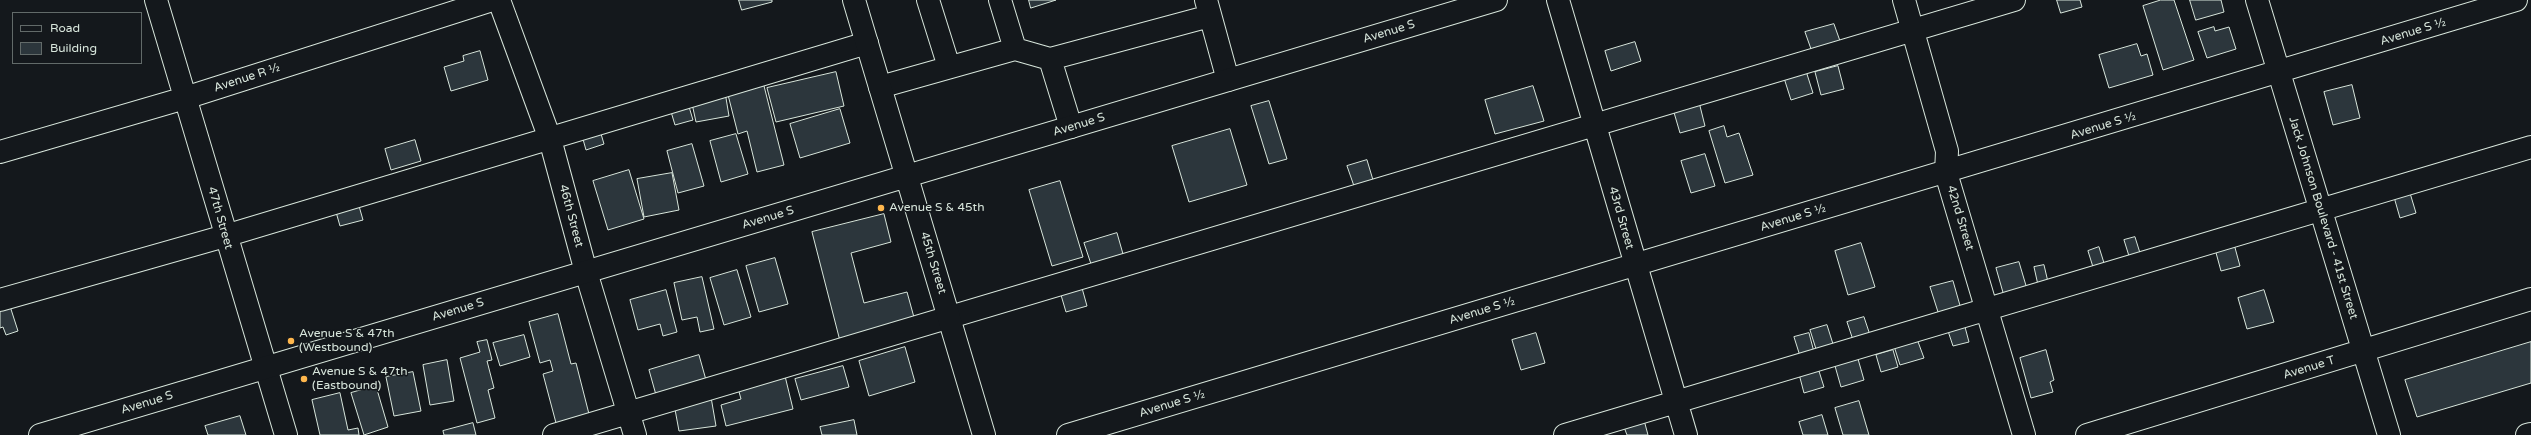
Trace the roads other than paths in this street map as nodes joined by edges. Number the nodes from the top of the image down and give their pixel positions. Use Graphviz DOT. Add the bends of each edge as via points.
graph roads {
  1 [pos="156,0"];
  2 [pos="492,0"];
  3 [pos="500,0"];
  4 [pos="854,0"];
  5 [pos="928,0"];
  6 [pos="1000,0"];
  7 [pos="1496,0"];
  8 [pos="1558,0"];
  9 [pos="1904,0"];
  10 [pos="2014,0"];
  11 [pos="2257,0"];
  12 [pos="2516,0"];
  13 [pos="1208,8"];
  14 [pos="1913,31"];
  15 [pos="867,43"];
  16 [pos="1015,49"];
  17 [pos="1050,59"];
  18 [pos="949,66"];
  19 [pos="2279,73"];
  20 [pos="1228,80"];
  21 [pos="880,87"];
  22 [pos="186,98"];
  23 [pos="1594,124"];
  24 [pos="1071,127"];
  25 [pos="550,139"];
  26 [pos="2531,147"];
  27 [pos="0,152"];
  28 [pos="1946,173"];
  29 [pos="907,176"];
  30 [pos="2320,210"];
  31 [pos="225,236"];
  32 [pos="1635,265"];
  33 [pos="586,272"];
  34 [pos="2531,299"];
  35 [pos="0,300"];
  36 [pos="1987,309"];
  37 [pos="949,318"];
  38 [pos="2363,351"];
  39 [pos="265,367"];
  40 [pos="1676,402"];
  41 [pos="628,412"];
  42 [pos="2531,434"];
  43 [pos="40,435"];
  44 [pos="286,435"];
  45 [pos="554,435"];
  46 [pos="635,435"];
  47 [pos="984,435"];
  48 [pos="1068,435"];
  49 [pos="1565,435"];
  50 [pos="1686,435"];
  51 [pos="2024,435"];
  52 [pos="2087,435"];
  53 [pos="2389,435"];
  54 [pos="2527,435"];
  1 -- 22 [label="street, 47th Street"];
  2 -- 22 [label="street, Avenue R ½"];
  3 -- 25 [label="street, 46th Street"];
  4 -- 15 [label="street, 45th Street"];
  5 -- 18 [label="street"];
  6 -- 16 [label="street"];
  7 -- 20 [label="street, Avenue S"];
  8 -- 23 [label="street, 43rd Street"];
  9 -- 14 [label="street, 42nd Street"];
  10 -- 14 [label="street"];
  11 -- 19 [label="street, Jack Johnson Boulevard - 41st Street"];
  12 -- 19 [label="street, Avenue S ½"];
  13 -- 17 [label="street"];
  13 -- 20 [label="street"];
  14 -- 23 [label="street"];
  14 -- 28 [label="street, 42nd Street" via="1947,151"];
  15 -- 21 [label="street, 45th Street"];
  15 -- 25 [label="street"];
  16 -- 17 [label="street"];
  16 -- 18 [label="street"];
  17 -- 24 [label="street"];
  18 -- 21 [label="street"];
  19 -- 28 [label="street, Avenue S ½"];
  19 -- 30 [label="street, Jack Johnson Boulevard - 41st Street"];
  20 -- 24 [label="street, Avenue S"];
  21 -- 29 [label="street, 45th Street"];
  22 -- 27 [label="street, Avenue R ½"];
  22 -- 31 [label="street, 47th Street"];
  23 -- 32 [label="street, 43rd Street"];
  23 -- 37 [label="street"];
  24 -- 29 [label="street, Avenue S"];
  25 -- 31 [label="street"];
  25 -- 33 [label="street, 46th Street"];
  26 -- 30 [label="street"];
  28 -- 32 [label="street, Avenue S ½"];
  28 -- 36 [label="street, 42nd Street"];
  29 -- 33 [label="street, Avenue S"];
  29 -- 37 [label="street, 45th Street"];
  30 -- 36 [label="street"];
  30 -- 38 [label="street, Jack Johnson Boulevard - 41st Street"];
  31 -- 35 [label="street"];
  31 -- 39 [label="street, 47th Street"];
  32 -- 40 [label="street, 43rd Street"];
  32 -- 48 [label="street, Avenue S ½"];
  33 -- 39 [label="street, Avenue S"];
  33 -- 41 [label="street, 46th Street"];
  34 -- 38 [label="street, Avenue T"];
  36 -- 40 [label="street"];
  36 -- 51 [label="street, 42nd Street"];
  37 -- 41 [label="street"];
  37 -- 47 [label="street, 45th Street"];
  38 -- 52 [label="street, Avenue T"];
  38 -- 53 [label="street, Jack Johnson Boulevard - 41st Street"];
  39 -- 43 [label="street, Avenue S"];
  39 -- 44 [label="street, 47th Street"];
  40 -- 49 [label="street"];
  40 -- 50 [label="street, 43rd Street"];
  41 -- 45 [label="street"];
  41 -- 46 [label="street, 46th Street"];
  42 -- 54 [label="street"];
}
